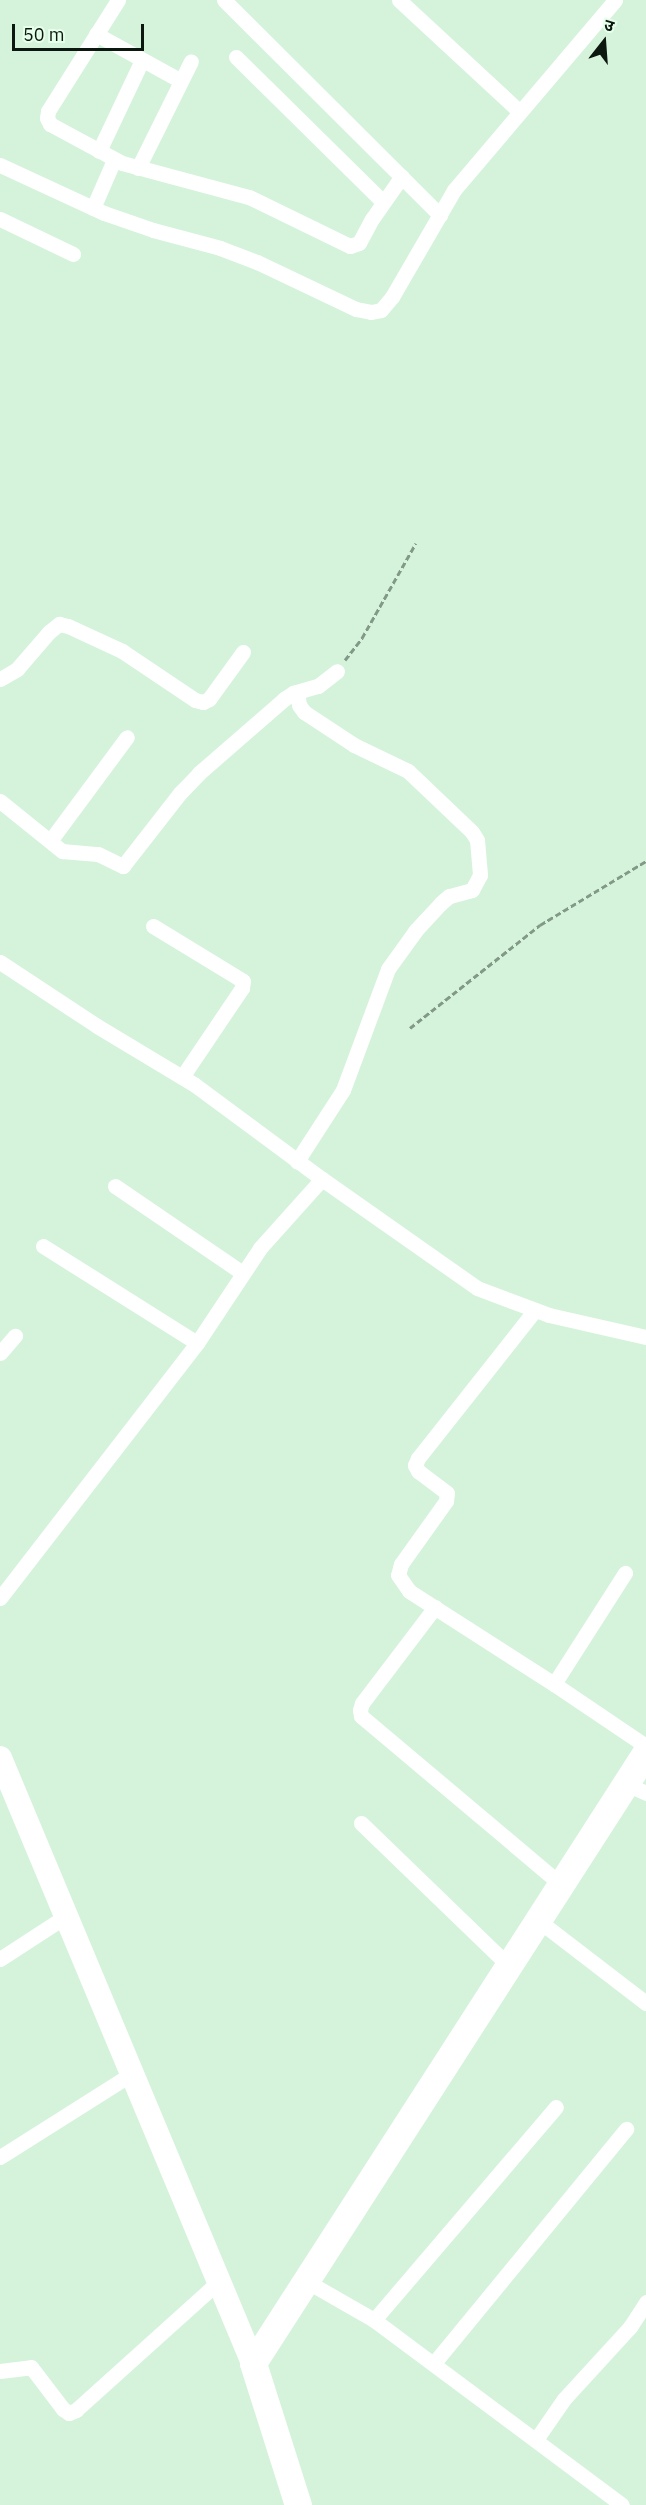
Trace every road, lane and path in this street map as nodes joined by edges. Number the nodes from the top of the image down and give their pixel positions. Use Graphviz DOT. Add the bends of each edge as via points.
graph roads {
  1 [pos="118,0"];
  2 [pos="224,0"];
  3 [pos="399,0"];
  4 [pos="615,0"];
  5 [pos="96,34"];
  6 [pos="236,57"];
  7 [pos="142,60"];
  8 [pos="191,62"];
  9 [pos="181,81"];
  10 [pos="519,111"];
  11 [pos="99,151"];
  12 [pos="114,160"];
  13 [pos="0,165"];
  14 [pos="138,168"];
  15 [pos="402,176"];
  16 [pos="383,202"];
  17 [pos="93,208"];
  18 [pos="440,214"];
  19 [pos="0,219"];
  20 [pos="73,254"];
  21 [pos="416,543"];
  22 [pos="243,652"];
  23 [pos="337,671"];
  24 [pos="0,679"];
  25 [pos="297,692"];
  26 [pos="127,737"];
  27 [pos="0,801"];
  28 [pos="50,841"];
  29 [pos="646,861"];
  30 [pos="153,926"];
  31 [pos="0,962"];
  32 [pos="410,1028"];
  33 [pos="182,1077"];
  34 [pos="297,1161"];
  35 [pos="322,1179"];
  36 [pos="115,1186"];
  37 [pos="44,1246"];
  38 [pos="242,1272"];
  39 [pos="535,1310"];
  40 [pos="15,1336"];
  41 [pos="646,1337"];
  42 [pos="197,1342"];
  43 [pos="0,1353"];
  44 [pos="625,1573"];
  45 [pos="0,1598"];
  46 [pos="435,1608"];
  47 [pos="554,1683"];
  48 [pos="646,1746"];
  49 [pos="646,1752"];
  50 [pos="0,1758"];
  51 [pos="636,1789"];
  52 [pos="361,1823"];
  53 [pos="562,1885"];
  54 [pos="66,1916"];
  55 [pos="539,1921"];
  56 [pos="0,1959"];
  57 [pos="510,1967"];
  58 [pos="646,2003"];
  59 [pos="134,2073"];
  60 [pos="556,2107"];
  61 [pos="626,2129"];
  62 [pos="0,2157"];
  63 [pos="306,2281"];
  64 [pos="219,2283"];
  65 [pos="646,2302"];
  66 [pos="374,2320"];
  67 [pos="0,2359"];
  68 [pos="253,2363"];
  69 [pos="434,2363"];
  70 [pos="0,2371"];
  71 [pos="537,2439"];
  72 [pos="298,2505"];
  73 [pos="622,2505"];
  1 -- 5 [label="street"];
  2 -- 15 [label="street"];
  3 -- 10 [label="street"];
  4 -- 10 [label="street"];
  5 -- 7 [label="street"];
  5 -- 11 [label="street" via="47,118 50,124"];
  6 -- 16 [label="street"];
  7 -- 9 [label="street"];
  7 -- 11 [label="street"];
  8 -- 9 [label="street"];
  9 -- 14 [label="street"];
  10 -- 18 [label="street" via="454,190"];
  11 -- 12 [label="street"];
  12 -- 14 [label="street"];
  12 -- 17 [label="street"];
  13 -- 17 [label="street"];
  14 -- 16 [label="street" via="249,197 350,246 359,243"];
  15 -- 16 [label="street"];
  15 -- 18 [label="street"];
  17 -- 18 [label="street" via="153,231 229,251 356,309 371,312 381,309 392,297"];
  19 -- 20 [label="street"];
  21 -- 23 [label="path" via="362,638"];
  22 -- 24 [label="street" via="203,702 122,651 59,624 17,669"];
  23 -- 25 [label="street" via="318,686"];
  25 -- 28 [label="street" via="199,773 123,866 90,852 69,853"];
  25 -- 34 [label="street" via="304,712 354,745 408,771 472,832 477,840 480,875 472,890 448,896 441,903 388,969 343,1090"];
  26 -- 28 [label="street"];
  27 -- 28 [label="street"];
  29 -- 32 [label="path" via="540,925"];
  30 -- 33 [label="street" via="243,981"];
  31 -- 33 [label="street"];
  33 -- 34 [label="street"];
  34 -- 35 [label="street"];
  35 -- 38 [label="street"];
  35 -- 39 [label="street" via="477,1288"];
  36 -- 38 [label="street"];
  37 -- 42 [label="street"];
  38 -- 42 [label="street"];
  39 -- 41 [label="street"];
  39 -- 46 [label="street" via="415,1465 447,1493 446,1501 400,1564 398,1575 409,1591"];
  40 -- 43 [label="street"];
  42 -- 45 [label="street"];
  44 -- 47 [label="street"];
  46 -- 47 [label="street"];
  46 -- 53 [label="street" via="362,1703 361,1716"];
  47 -- 48 [label="street"];
  49 -- 51 [label="highway"];
  50 -- 54 [label="main road"];
  51 -- 53 [label="highway"];
  52 -- 57 [label="street"];
  53 -- 55 [label="highway"];
  54 -- 56 [label="street"];
  54 -- 59 [label="main road"];
  55 -- 57 [label="highway"];
  55 -- 58 [label="street"];
  57 -- 63 [label="highway"];
  59 -- 62 [label="street"];
  59 -- 64 [label="main road"];
  60 -- 66 [label="street"];
  61 -- 69 [label="street"];
  63 -- 66 [label="street"];
  63 -- 68 [label="highway"];
  64 -- 68 [label="main road"];
  64 -- 70 [label="street" via="69,2413 31,2367"];
  65 -- 71 [label="street" via="618,2341 564,2399"];
  66 -- 69 [label="street"];
  67 -- 70 [label="street"];
  68 -- 72 [label="highway"];
  69 -- 71 [label="street"];
  71 -- 73 [label="street"];
}
